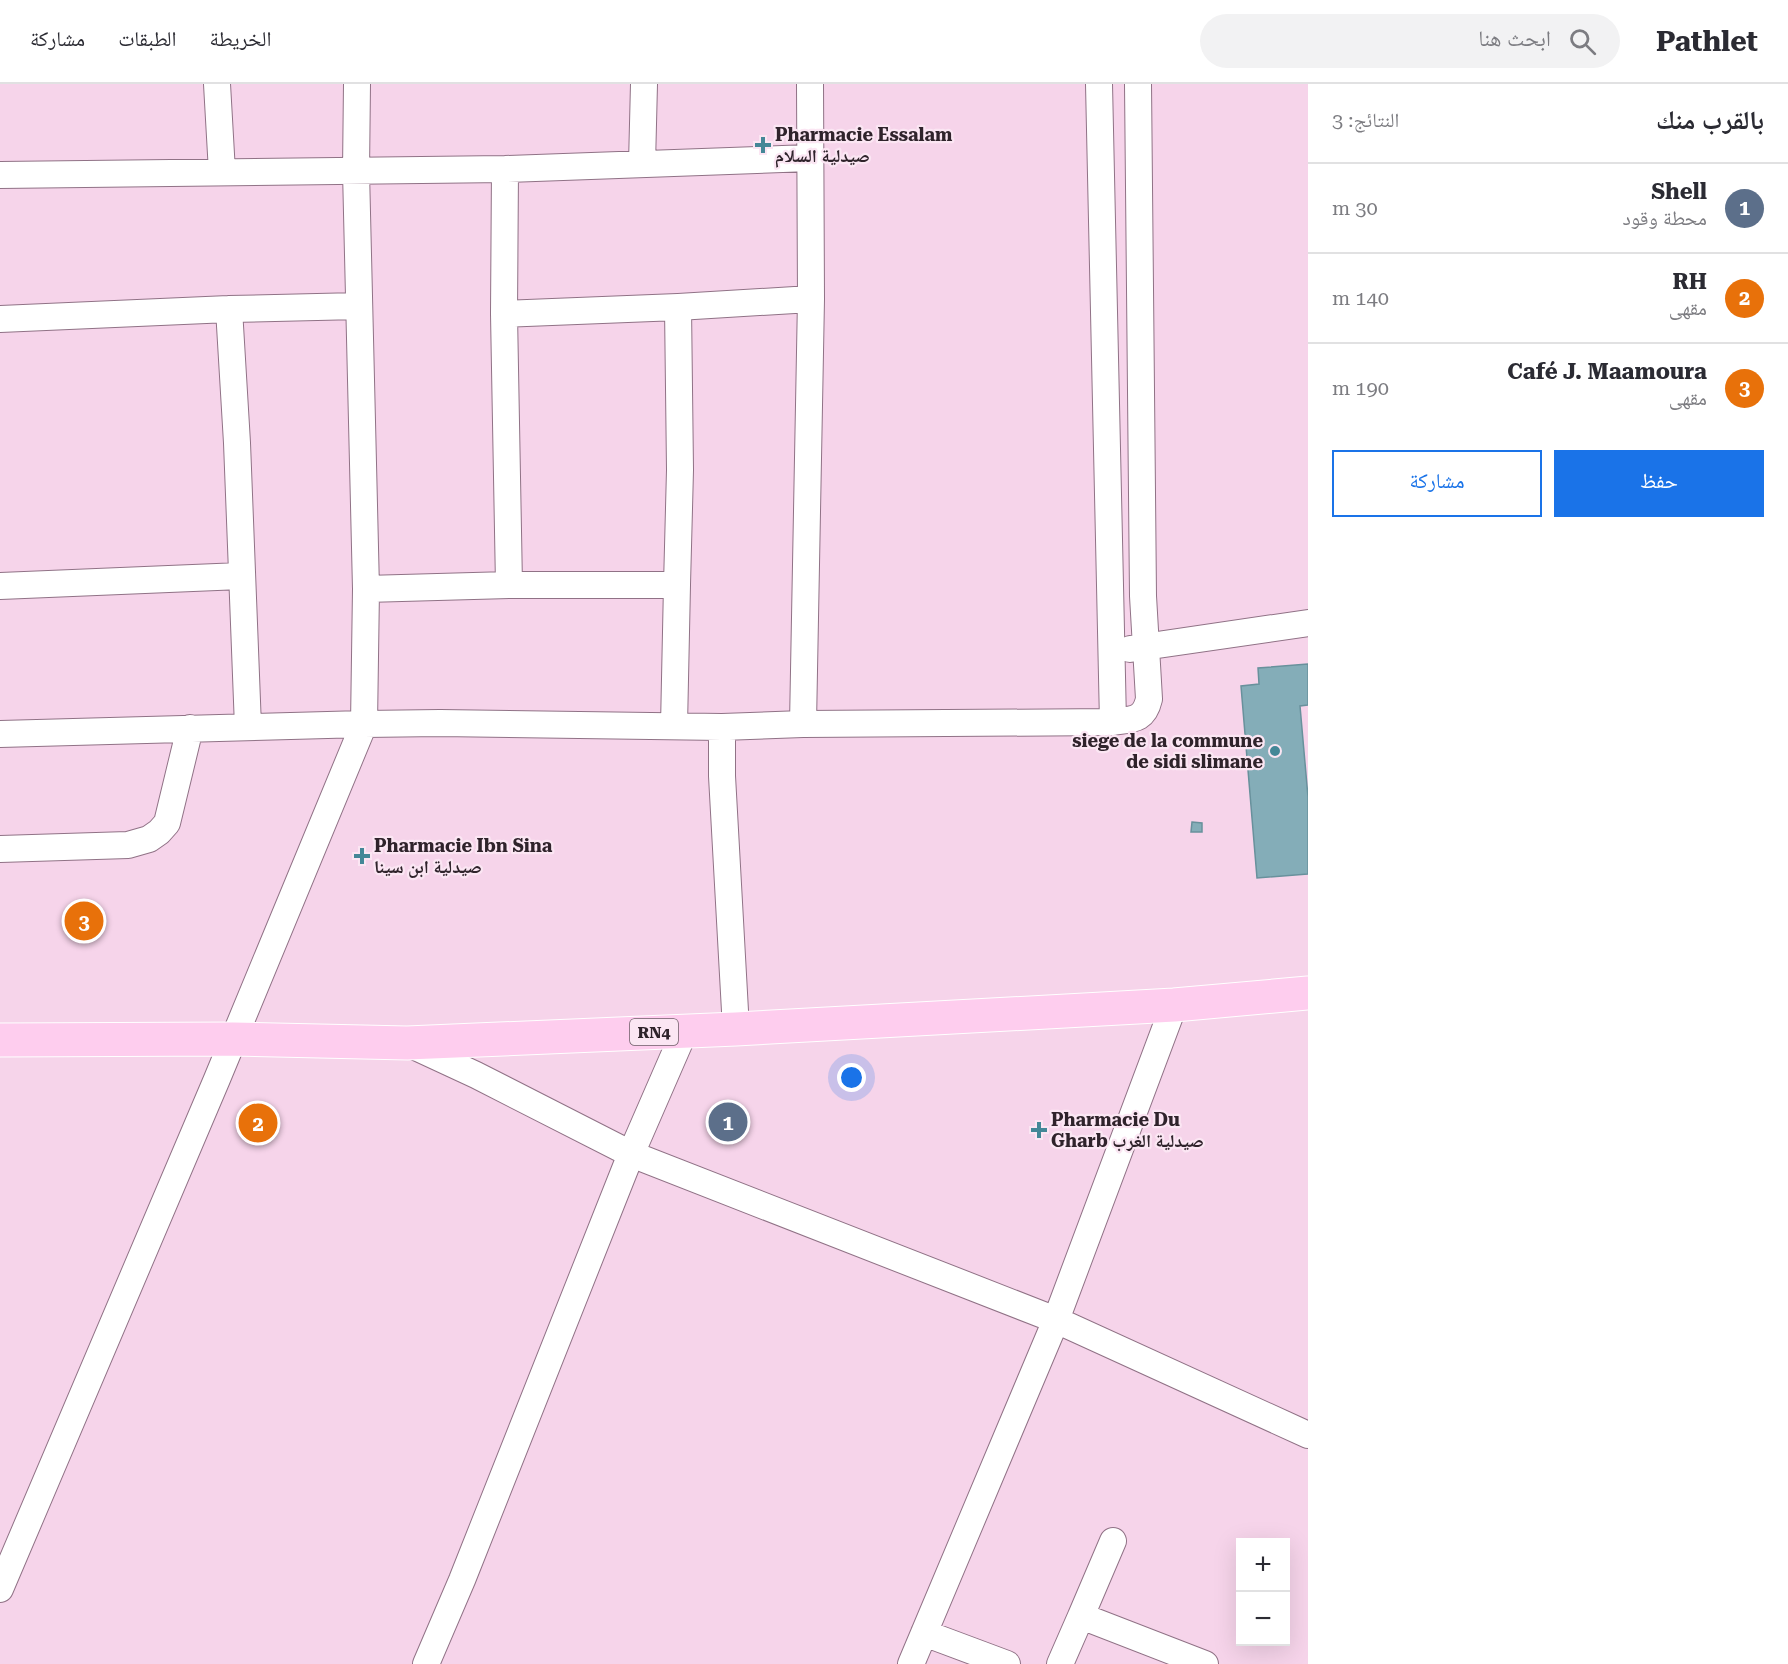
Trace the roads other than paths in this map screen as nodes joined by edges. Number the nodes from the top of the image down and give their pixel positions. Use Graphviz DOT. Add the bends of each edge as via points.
graph roads {
  1 [pos="218,84"];
  2 [pos="357,84"];
  3 [pos="644,84"];
  4 [pos="810,84"];
  5 [pos="1099,84"];
  6 [pos="1138,84"];
  7 [pos="810,158"];
  8 [pos="642,164"];
  9 [pos="1102,167"];
  10 [pos="1139,167"];
  11 [pos="505,169"];
  12 [pos="356,171"];
  13 [pos="222,172"];
  14 [pos="0,175"];
  15 [pos="811,299"];
  16 [pos="359,306"];
  17 [pos="678,307"];
  18 [pos="229,309"];
  19 [pos="504,314"];
  20 [pos="0,319"];
  21 [pos="1108,489"];
  22 [pos="1142,491"];
  23 [pos="241,576"];
  24 [pos="509,585"];
  25 [pos="677,585"];
  26 [pos="0,586"];
  27 [pos="366,589"];
  28 [pos="1308,623"];
  29 [pos="1147,647"];
  30 [pos="1112,651"];
  31 [pos="1113,722"];
  32 [pos="364,724"];
  33 [pos="803,724"];
  34 [pos="674,726"];
  35 [pos="248,727"];
  36 [pos="722,727"];
  37 [pos="190,728"];
  38 [pos="0,734"];
  39 [pos="0,849"];
  40 [pos="1308,993"];
  41 [pos="1174,1005"];
  42 [pos="736,1029"];
  43 [pos="686,1030"];
  44 [pos="233,1039"];
  45 [pos="0,1040"];
  46 [pos="407,1043"];
  47 [pos="631,1154"];
  48 [pos="1056,1320"];
  49 [pos="1308,1435"];
  50 [pos="1113,1541"];
  51 [pos="0,1589"];
  52 [pos="1081,1616"];
  53 [pos="924,1633"];
  54 [pos="426,1664"];
  55 [pos="911,1664"];
  56 [pos="1006,1664"];
  57 [pos="1060,1664"];
  58 [pos="1205,1664"];
  1 -- 13 [label="street"];
  2 -- 12 [label="street"];
  3 -- 8 [label="street"];
  4 -- 7 [label="street"];
  5 -- 9 [label="street"];
  6 -- 10 [label="street"];
  7 -- 8 [label="street"];
  7 -- 15 [label="street"];
  8 -- 11 [label="street"];
  9 -- 10 [label="street"];
  9 -- 21 [label="street"];
  10 -- 22 [label="street"];
  11 -- 12 [label="street"];
  11 -- 19 [label="street"];
  12 -- 13 [label="street"];
  12 -- 16 [label="street"];
  13 -- 14 [label="street"];
  15 -- 17 [label="street"];
  15 -- 33 [label="street"];
  16 -- 18 [label="street"];
  16 -- 27 [label="street"];
  17 -- 19 [label="street"];
  17 -- 25 [label="street"];
  18 -- 20 [label="street"];
  18 -- 23 [label="street"];
  19 -- 24 [label="street"];
  21 -- 22 [label="street"];
  21 -- 30 [label="street"];
  22 -- 29 [label="street"];
  23 -- 26 [label="street"];
  23 -- 35 [label="street"];
  24 -- 25 [label="street"];
  24 -- 27 [label="street"];
  25 -- 34 [label="street"];
  27 -- 32 [label="street"];
  28 -- 29 [label="street"];
  29 -- 30 [label="street"];
  29 -- 31 [label="street" via="1149,699 1145,712"];
  30 -- 31 [label="street"];
  31 -- 33 [label="street"];
  32 -- 34 [label="street"];
  32 -- 35 [label="street"];
  32 -- 44 [label="street"];
  33 -- 36 [label="street"];
  34 -- 36 [label="street"];
  35 -- 37 [label="street"];
  36 -- 42 [label="street"];
  37 -- 38 [label="street"];
  37 -- 39 [label="street" via="166,823 149,839 128,845"];
  40 -- 41 [label="main road, RN4"];
  41 -- 42 [label="main road, RN4"];
  41 -- 48 [label="street"];
  42 -- 43 [label="main road, RN4"];
  43 -- 46 [label="main road, RN4"];
  43 -- 47 [label="street"];
  44 -- 45 [label="main road, RN4"];
  44 -- 46 [label="main road, RN4"];
  44 -- 51 [label="street"];
  46 -- 47 [label="street"];
  47 -- 48 [label="street"];
  47 -- 54 [label="street"];
  48 -- 49 [label="street"];
  48 -- 53 [label="street"];
  50 -- 52 [label="street"];
  52 -- 57 [label="street"];
  52 -- 58 [label="street"];
  53 -- 55 [label="street"];
  53 -- 56 [label="street"];
}
